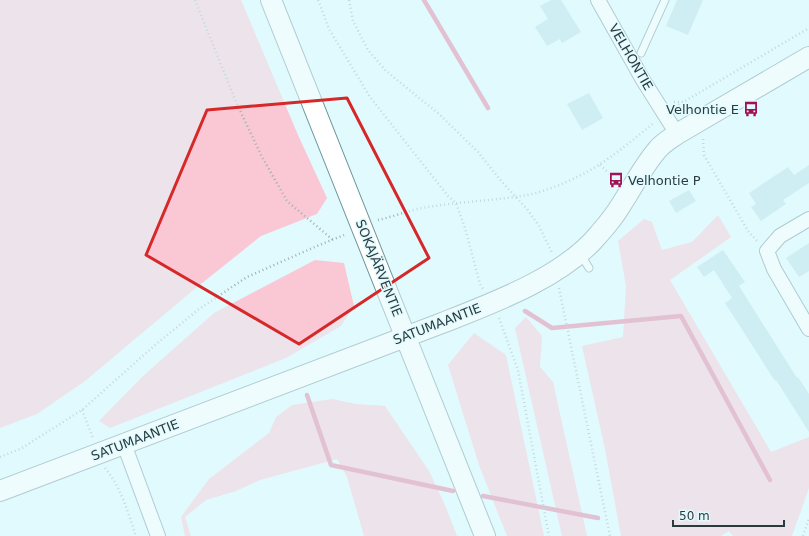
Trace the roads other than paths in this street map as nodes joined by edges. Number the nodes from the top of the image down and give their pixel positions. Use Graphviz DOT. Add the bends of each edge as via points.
graph roads {
  1 [pos="272,0"];
  2 [pos="598,0"];
  3 [pos="665,0"];
  4 [pos="641,53"];
  5 [pos="809,57"];
  6 [pos="676,134"];
  7 [pos="809,219"];
  8 [pos="809,328"];
  9 [pos="406,337"];
  10 [pos="124,444"];
  11 [pos="0,491"];
  12 [pos="158,536"];
  13 [pos="485,536"];
  1 -- 9 [label="street, SOKAJÄRVENTIE"];
  2 -- 6 [label="street, VELHONTIE"];
  3 -- 4 [label="lane"];
  5 -- 6 [label="street, SATUMAANTIE"];
  6 -- 9 [label="street, SATUMAANTIE" via="658,148 584,260 491,303"];
  7 -- 8 [label="street" via="780,236 767,251 774,269"];
  9 -- 10 [label="street, SATUMAANTIE"];
  9 -- 13 [label="street, SOKAJÄRVENTIE"];
  10 -- 11 [label="street, SATUMAANTIE"];
  10 -- 12 [label="street"];
}
